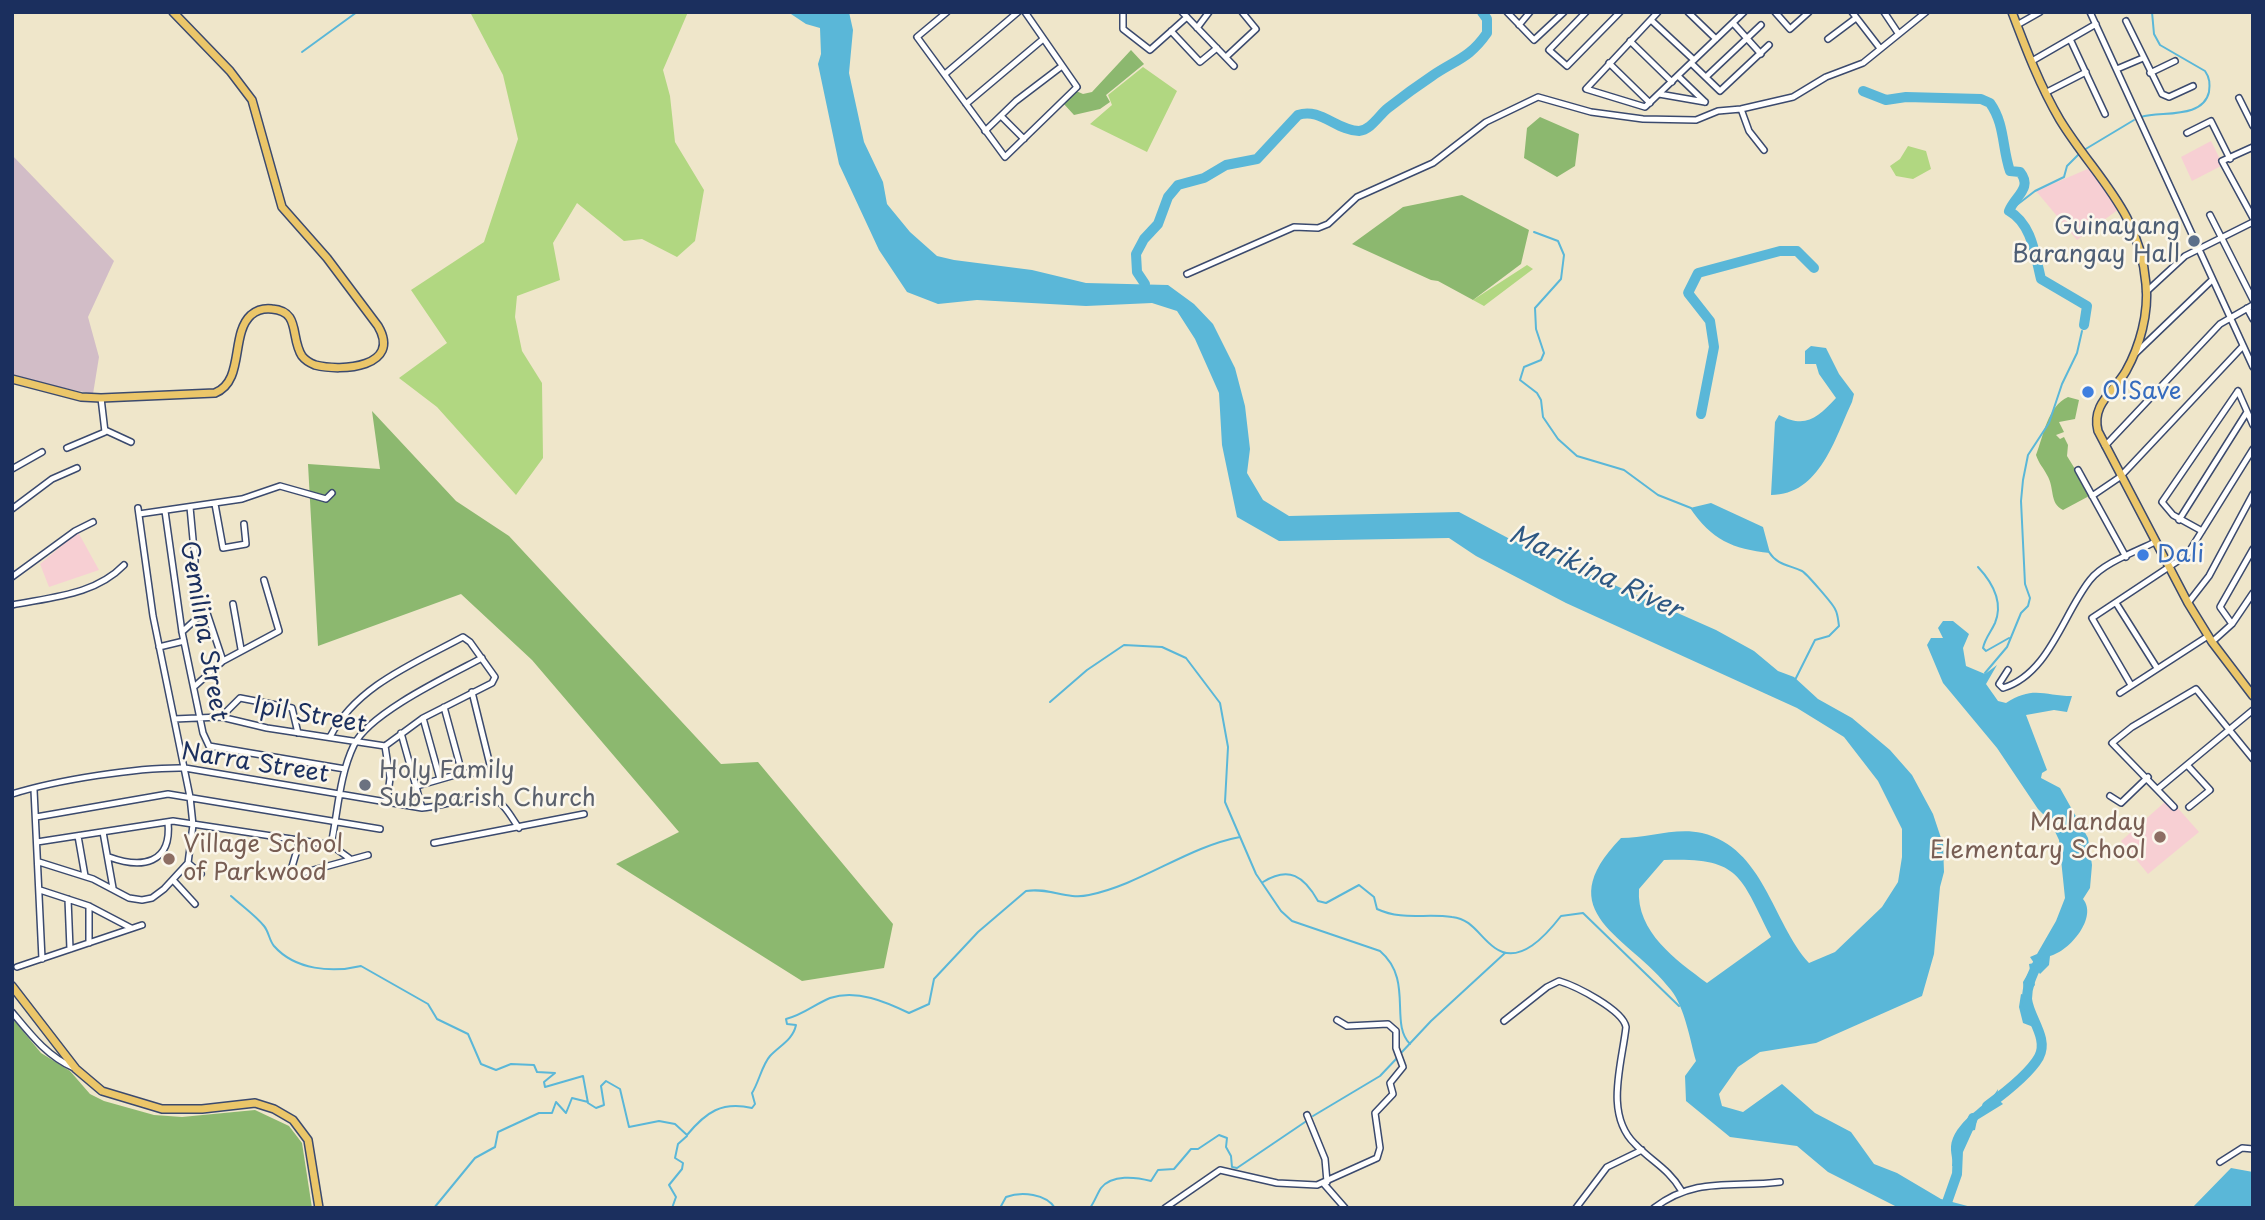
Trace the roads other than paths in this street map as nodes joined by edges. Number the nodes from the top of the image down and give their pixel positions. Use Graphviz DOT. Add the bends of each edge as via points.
graph roads {
  1 [pos="173,12"];
  2 [pos="947,12"];
  3 [pos="1018,12"];
  4 [pos="1025,12"];
  5 [pos="1123,12"];
  6 [pos="1209,12"];
  7 [pos="1242,12"];
  8 [pos="1507,12"];
  9 [pos="1530,12"];
  10 [pos="1564,12"];
  11 [pos="1586,12"];
  12 [pos="1620,12"];
  13 [pos="1658,12"];
  14 [pos="1688,12"];
  15 [pos="1744,12"];
  16 [pos="1774,12"];
  17 [pos="1809,12"];
  18 [pos="1884,12"];
  19 [pos="1926,12"];
  20 [pos="2012,12"];
  21 [pos="2039,12"];
  22 [pos="2090,12"];
  23 [pos="1184,15"];
  24 [pos="1854,15"];
  25 [pos="1651,20"];
  26 [pos="2126,22"];
  27 [pos="1733,23"];
  28 [pos="1519,24"];
  29 [pos="2096,24"];
  30 [pos="1761,25"];
  31 [pos="2017,25"];
  32 [pos="1197,28"];
  33 [pos="1171,31"];
  34 [pos="1898,33"];
  35 [pos="1747,37"];
  36 [pos="1716,39"];
  37 [pos="1828,39"];
  38 [pos="2070,39"];
  39 [pos="1042,40"];
  40 [pos="1630,41"];
  41 [pos="1769,45"];
  42 [pos="1880,47"];
  43 [pos="1217,48"];
  44 [pos="1760,54"];
  45 [pos="1226,57"];
  46 [pos="2143,58"];
  47 [pos="1693,61"];
  48 [pos="2032,61"];
  49 [pos="2175,61"];
  50 [pos="1609,63"];
  51 [pos="1062,66"];
  52 [pos="1234,66"];
  53 [pos="2117,69"];
  54 [pos="2086,72"];
  55 [pos="2150,73"];
  56 [pos="945,74"];
  57 [pos="1678,76"];
  58 [pos="1706,77"];
  59 [pos="1672,82"];
  60 [pos="2193,86"];
  61 [pos="2045,93"];
  62 [pos="1659,94"];
  63 [pos="2239,97"];
  64 [pos="1650,103"];
  65 [pos="966,104"];
  66 [pos="1741,109"];
  67 [pos="2105,114"];
  68 [pos="1001,116"];
  69 [pos="2253,126"];
  70 [pos="985,131"];
  71 [pos="2187,133"];
  72 [pos="1024,139"];
  73 [pos="2253,147"];
  74 [pos="1765,150"];
  75 [pos="2230,159"];
  76 [pos="2210,215"];
  77 [pos="2253,220"];
  78 [pos="2221,240"];
  79 [pos="2199,250"];
  80 [pos="1187,274"];
  81 [pos="2212,281"];
  82 [pos="2146,292"];
  83 [pos="2251,304"];
  84 [pos="2229,317"];
  85 [pos="2253,319"];
  86 [pos="2243,346"];
  87 [pos="2132,357"];
  88 [pos="2253,367"];
  89 [pos="12,379"];
  90 [pos="101,398"];
  91 [pos="2247,412"];
  92 [pos="2253,425"];
  93 [pos="105,430"];
  94 [pos="131,442"];
  95 [pos="2105,446"];
  96 [pos="67,448"];
  97 [pos="2253,449"];
  98 [pos="42,452"];
  99 [pos="77,468"];
  100 [pos="12,469"];
  101 [pos="2078,470"];
  102 [pos="2120,477"];
  103 [pos="332,493"];
  104 [pos="2253,494"];
  105 [pos="2092,496"];
  106 [pos="215,504"];
  107 [pos="190,507"];
  108 [pos="12,509"];
  109 [pos="165,511"];
  110 [pos="2179,520"];
  111 [pos="93,522"];
  112 [pos="244,524"];
  113 [pos="2202,531"];
  114 [pos="2155,542"];
  115 [pos="2253,549"];
  116 [pos="2126,557"];
  117 [pos="195,561"];
  118 [pos="124,565"];
  119 [pos="2169,567"];
  120 [pos="12,577"];
  121 [pos="264,580"];
  122 [pos="2253,593"];
  123 [pos="2116,603"];
  124 [pos="2188,603"];
  125 [pos="233,604"];
  126 [pos="12,605"];
  127 [pos="2232,624"];
  128 [pos="182,632"];
  129 [pos="2210,639"];
  130 [pos="184,641"];
  131 [pos="159,647"];
  132 [pos="241,649"];
  133 [pos="482,658"];
  134 [pos="223,661"];
  135 [pos="2157,668"];
  136 [pos="2008,670"];
  137 [pos="2131,685"];
  138 [pos="195,686"];
  139 [pos="472,692"];
  140 [pos="2120,693"];
  141 [pos="2253,696"];
  142 [pos="444,707"];
  143 [pos="2253,710"];
  144 [pos="200,716"];
  145 [pos="221,716"];
  146 [pos="423,718"];
  147 [pos="174,719"];
  148 [pos="2230,730"];
  149 [pos="298,733"];
  150 [pos="401,733"];
  151 [pos="330,737"];
  152 [pos="355,742"];
  153 [pos="385,746"];
  154 [pos="2253,759"];
  155 [pos="2188,766"];
  156 [pos="185,768"];
  157 [pos="345,769"];
  158 [pos="462,773"];
  159 [pos="2148,777"];
  160 [pos="440,779"];
  161 [pos="417,786"];
  162 [pos="2159,788"];
  163 [pos="34,789"];
  164 [pos="13,793"];
  165 [pos="340,794"];
  166 [pos="2110,796"];
  167 [pos="190,797"];
  168 [pos="387,802"];
  169 [pos="2174,807"];
  170 [pos="2189,807"];
  171 [pos="422,808"];
  172 [pos="583,814"];
  173 [pos="36,817"];
  174 [pos="336,821"];
  175 [pos="168,822"];
  176 [pos="193,825"];
  177 [pos="519,828"];
  178 [pos="380,829"];
  179 [pos="103,832"];
  180 [pos="78,836"];
  181 [pos="300,840"];
  182 [pos="37,842"];
  183 [pos="434,843"];
  184 [pos="331,845"];
  185 [pos="368,855"];
  186 [pos="109,857"];
  187 [pos="349,858"];
  188 [pos="39,862"];
  189 [pos="188,863"];
  190 [pos="201,874"];
  191 [pos="85,876"];
  192 [pos="173,880"];
  193 [pos="113,888"];
  194 [pos="40,890"];
  195 [pos="68,899"];
  196 [pos="195,904"];
  197 [pos="89,906"];
  198 [pos="142,925"];
  199 [pos="131,928"];
  200 [pos="89,943"];
  201 [pos="70,948"];
  202 [pos="42,959"];
  203 [pos="17,967"];
  204 [pos="12,986"];
  205 [pos="12,1012"];
  206 [pos="1337,1020"];
  207 [pos="1504,1021"];
  208 [pos="76,1069"];
  209 [pos="1307,1115"];
  210 [pos="2253,1149"];
  211 [pos="1642,1150"];
  212 [pos="2220,1162"];
  213 [pos="1780,1182"];
  214 [pos="1325,1183"];
  215 [pos="1681,1190"];
  216 [pos="319,1208"];
  217 [pos="1165,1208"];
  218 [pos="1345,1208"];
  219 [pos="1576,1208"];
  220 [pos="1654,1208"];
  1 -- 90 [label="main road" via="252,100 282,207 373,320 384,336 385,348 378,358 366,363 315,365 302,357 288,315 261,310 247,320 231,377 219,391"];
  2 -- 56 [label="street" via="917,37"];
  3 -- 56 [label="street"];
  4 -- 39 [label="street"];
  5 -- 33 [label="street" via="1123,29 1150,50"];
  6 -- 32 [label="street"];
  7 -- 45 [label="street" via="1256,29"];
  8 -- 28 [label="street"];
  9 -- 28 [label="street"];
  10 -- 28 [label="street" via="1538,40"];
  11 -- 12 [label="street" via="1549,50 1567,65"];
  13 -- 25 [label="street"];
  14 -- 36 [label="street"];
  15 -- 27 [label="street"];
  16 -- 17 [label="street" via="1790,29"];
  18 -- 34 [label="street"];
  19 -- 34 [label="street"];
  20 -- 31 [label="main road"];
  21 -- 31 [label="street"];
  22 -- 29 [label="street"];
  23 -- 32 [label="street"];
  23 -- 33 [label="street"];
  24 -- 37 [label="street"];
  24 -- 42 [label="street"];
  25 -- 40 [label="street"];
  25 -- 47 [label="street"];
  26 -- 46 [label="street"];
  27 -- 35 [label="street"];
  27 -- 36 [label="street"];
  29 -- 38 [label="street"];
  29 -- 53 [label="street"];
  30 -- 35 [label="street"];
  31 -- 48 [label="main road"];
  32 -- 43 [label="street"];
  33 -- 43 [label="street" via="1200,62"];
  34 -- 42 [label="street"];
  35 -- 44 [label="street"];
  35 -- 58 [label="street"];
  36 -- 47 [label="street"];
  38 -- 48 [label="street"];
  38 -- 54 [label="street"];
  39 -- 51 [label="street"];
  39 -- 65 [label="street"];
  40 -- 50 [label="street"];
  40 -- 59 [label="street"];
  41 -- 44 [label="street"];
  42 -- 66 [label="street" via="1863,63 1793,96"];
  43 -- 45 [label="street"];
  44 -- 58 [label="street" via="1720,91"];
  45 -- 52 [label="street"];
  46 -- 53 [label="street"];
  46 -- 55 [label="street"];
  47 -- 57 [label="street"];
  47 -- 58 [label="street"];
  48 -- 61 [label="main road"];
  49 -- 55 [label="street"];
  50 -- 64 [label="street"];
  50 -- 64 [label="street" via="1586,89 1643,107"];
  51 -- 68 [label="street"];
  51 -- 72 [label="street" via="1077,87"];
  53 -- 79 [label="street"];
  54 -- 61 [label="street"];
  54 -- 67 [label="street"];
  55 -- 60 [label="street" via="2162,94 2169,97"];
  56 -- 65 [label="street"];
  57 -- 59 [label="street"];
  57 -- 62 [label="street" via="1705,102"];
  59 -- 62 [label="street"];
  61 -- 82 [label="main road" via="2129,217"];
  62 -- 64 [label="street"];
  63 -- 69 [label="street"];
  65 -- 70 [label="street"];
  66 -- 74 [label="street" via="1748,128"];
  66 -- 80 [label="street" via="1676,121 1591,112 1538,97 1486,122 1433,163 1357,197 1328,224 1294,227"];
  68 -- 70 [label="street"];
  68 -- 72 [label="street"];
  70 -- 72 [label="street" via="1005,157"];
  71 -- 75 [label="street" via="2211,121"];
  73 -- 75 [label="street"];
  75 -- 77 [label="street" via="2222,161"];
  76 -- 78 [label="street"];
  77 -- 78 [label="street"];
  78 -- 79 [label="street"];
  78 -- 83 [label="street"];
  79 -- 81 [label="street"];
  79 -- 82 [label="street" via="2185,256"];
  81 -- 84 [label="street"];
  81 -- 87 [label="street"];
  82 -- 87 [label="main road" via="2141,332"];
  83 -- 84 [label="street"];
  83 -- 85 [label="street"];
  84 -- 86 [label="street"];
  84 -- 95 [label="street"];
  86 -- 88 [label="street"];
  86 -- 102 [label="street"];
  87 -- 95 [label="main road" via="2098,409 2096,424"];
  89 -- 90 [label="main road"];
  90 -- 93 [label="street"];
  91 -- 92 [label="street"];
  91 -- 110 [label="street"];
  91 -- 110 [label="street" via="2238,391 2162,502"];
  93 -- 94 [label="street"];
  93 -- 96 [label="street"];
  95 -- 102 [label="main road"];
  97 -- 113 [label="street"];
  98 -- 100 [label="street"];
  99 -- 108 [label="street" via="52,479"];
  101 -- 105 [label="street"];
  102 -- 105 [label="street"];
  102 -- 114 [label="main road"];
  103 -- 106 [label="street" via="326,499 313,498 280,486"];
  104 -- 124 [label="street" via="2209,576"];
  105 -- 116 [label="street"];
  106 -- 107 [label="street"];
  106 -- 112 [label="street" via="223,548 246,544"];
  107 -- 109 [label="street"];
  107 -- 117 [label="street"];
  109 -- 128 [label="street, Gemilina Street"];
  109 -- 131 [label="street" via="138,511"];
  110 -- 113 [label="street"];
  111 -- 120 [label="street"];
  113 -- 119 [label="street" via="2187,555"];
  114 -- 116 [label="street"];
  114 -- 119 [label="main road"];
  115 -- 127 [label="street" via="2220,607"];
  116 -- 136 [label="street" via="2090,579 2047,652 2005,688 1999,685"];
  118 -- 126 [label="street" via="95,586"];
  119 -- 123 [label="street"];
  119 -- 124 [label="main road"];
  121 -- 132 [label="street" via="279,631"];
  122 -- 127 [label="street"];
  123 -- 135 [label="street"];
  123 -- 137 [label="street" via="2092,618"];
  124 -- 129 [label="main road"];
  125 -- 132 [label="street"];
  127 -- 129 [label="street"];
  128 -- 130 [label="street, Gemilina Street"];
  128 -- 134 [label="street" via="206,610"];
  129 -- 135 [label="street"];
  129 -- 141 [label="main road"];
  130 -- 131 [label="street"];
  130 -- 138 [label="street, Gemilina Street"];
  131 -- 147 [label="street"];
  132 -- 134 [label="street"];
  133 -- 139 [label="street, Ipil Street" via="495,679"];
  133 -- 151 [label="street" via="464,637 371,689 347,709"];
  133 -- 152 [label="street" via="386,714"];
  134 -- 138 [label="street"];
  135 -- 137 [label="street"];
  137 -- 140 [label="street"];
  138 -- 144 [label="street, Gemilina Street"];
  139 -- 142 [label="street, Ipil Street"];
  139 -- 158 [label="street" via="492,773"];
  142 -- 146 [label="street, Ipil Street"];
  142 -- 158 [label="street"];
  143 -- 148 [label="street"];
  144 -- 145 [label="street, Ipil Street"];
  144 -- 147 [label="street, Ipil Street"];
  144 -- 157 [label="street, Gemilina Street" via="209,746"];
  145 -- 149 [label="street, Ipil Street"];
  145 -- 149 [label="street" via="240,698 265,701 292,708"];
  146 -- 150 [label="street, Ipil Street"];
  146 -- 160 [label="street"];
  147 -- 156 [label="street"];
  148 -- 154 [label="street"];
  148 -- 155 [label="street"];
  148 -- 159 [label="street" via="2196,689 2112,743"];
  149 -- 151 [label="street, Ipil Street"];
  150 -- 153 [label="street, Ipil Street"];
  150 -- 161 [label="street"];
  151 -- 152 [label="street, Ipil Street"];
  152 -- 153 [label="street, Ipil Street"];
  152 -- 157 [label="street"];
  153 -- 168 [label="street" via="390,784"];
  155 -- 162 [label="street"];
  155 -- 170 [label="street" via="2210,790"];
  156 -- 163 [label="street, Narra Street"];
  156 -- 165 [label="street, Narra Street"];
  156 -- 167 [label="street"];
  157 -- 165 [label="street"];
  158 -- 160 [label="street"];
  159 -- 162 [label="street"];
  159 -- 166 [label="street" via="2121,803"];
  160 -- 161 [label="street"];
  161 -- 171 [label="street"];
  162 -- 169 [label="street"];
  163 -- 164 [label="street, Narra Street"];
  163 -- 173 [label="street"];
  165 -- 168 [label="street, Narra Street"];
  165 -- 174 [label="street"];
  167 -- 173 [label="street" via="168,794"];
  167 -- 174 [label="street"];
  167 -- 176 [label="street"];
  168 -- 171 [label="street, Narra Street"];
  171 -- 177 [label="street, Narra Street" via="493,799"];
  172 -- 177 [label="street"];
  173 -- 182 [label="street"];
  174 -- 178 [label="street"];
  174 -- 184 [label="street"];
  175 -- 176 [label="street"];
  175 -- 179 [label="street"];
  175 -- 186 [label="street" via="166,846 148,863 128,864"];
  176 -- 181 [label="street"];
  176 -- 189 [label="street"];
  177 -- 183 [label="street"];
  179 -- 180 [label="street"];
  179 -- 186 [label="street"];
  180 -- 182 [label="street"];
  180 -- 191 [label="street"];
  181 -- 184 [label="street"];
  181 -- 187 [label="street" via="291,870 295,875"];
  182 -- 188 [label="street"];
  184 -- 187 [label="street"];
  185 -- 187 [label="street"];
  186 -- 193 [label="street"];
  188 -- 191 [label="street"];
  188 -- 194 [label="street"];
  189 -- 190 [label="street"];
  189 -- 192 [label="street"];
  191 -- 193 [label="street"];
  192 -- 193 [label="street" via="152,898 142,900"];
  192 -- 196 [label="street"];
  194 -- 195 [label="street"];
  194 -- 202 [label="street"];
  195 -- 197 [label="street"];
  195 -- 201 [label="street"];
  197 -- 199 [label="street"];
  197 -- 200 [label="street"];
  198 -- 199 [label="street"];
  199 -- 200 [label="street"];
  200 -- 201 [label="street"];
  201 -- 202 [label="street"];
  202 -- 203 [label="street"];
  204 -- 208 [label="main road"];
  205 -- 208 [label="street" via="40,1046"];
  206 -- 214 [label="street" via="1347,1026 1393,1027 1402,1070 1391,1081 1393,1094 1375,1113 1378,1157"];
  207 -- 211 [label="street" via="1559,981 1622,1017 1626,1027 1617,1104 1626,1131"];
  208 -- 216 [label="main road" via="102,1091 155,1108 192,1110 255,1103 274,1109 297,1125 308,1140"];
  209 -- 214 [label="street" via="1325,1159"];
  210 -- 212 [label="street" via="2242,1148"];
  211 -- 215 [label="street" via="1664,1166"];
  211 -- 219 [label="street" via="1607,1167"];
  213 -- 215 [label="street" via="1735,1182"];
  214 -- 217 [label="street" via="1276,1183 1220,1170"];
  214 -- 218 [label="street"];
  215 -- 220 [label="street"];
}
